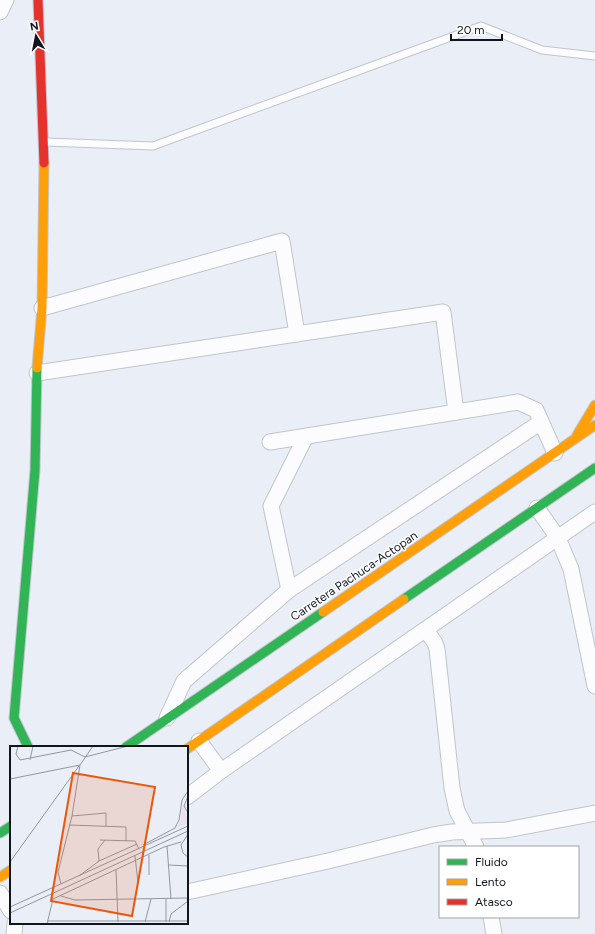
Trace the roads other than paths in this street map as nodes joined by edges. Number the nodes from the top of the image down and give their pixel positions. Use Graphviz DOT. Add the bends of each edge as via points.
graph roads {
  1 [pos="6,0"];
  2 [pos="38,0"];
  3 [pos="0,12"];
  4 [pos="595,56"];
  5 [pos="44,142"];
  6 [pos="42,308"];
  7 [pos="297,334"];
  8 [pos="37,373"];
  9 [pos="595,405"];
  10 [pos="456,412"];
  11 [pos="542,422"];
  12 [pos="595,425"];
  13 [pos="306,436"];
  14 [pos="574,439"];
  15 [pos="270,442"];
  16 [pos="555,453"];
  17 [pos="595,468"];
  18 [pos="537,508"];
  19 [pos="595,512"];
  20 [pos="558,538"];
  21 [pos="289,590"];
  22 [pos="426,630"];
  23 [pos="595,686"];
  24 [pos="166,720"];
  25 [pos="193,745"];
  26 [pos="28,746"];
  27 [pos="127,746"];
  28 [pos="221,772"];
  29 [pos="188,796"];
  30 [pos="595,813"];
  31 [pos="10,827"];
  32 [pos="467,832"];
  33 [pos="0,833"];
  34 [pos="475,846"];
  35 [pos="10,871"];
  36 [pos="0,877"];
  37 [pos="188,892"];
  38 [pos="0,893"];
  39 [pos="10,909"];
  40 [pos="491,918"];
  41 [pos="15,924"];
  42 [pos="14,934"];
  43 [pos="494,934"];
  1 -- 3 [label="street"];
  2 -- 5 [label="main road"];
  4 -- 5 [label="lane" via="542,50 481,26 153,146"];
  5 -- 6 [label="main road"];
  6 -- 7 [label="street" via="282,241"];
  6 -- 8 [label="main road"];
  7 -- 8 [label="street"];
  7 -- 10 [label="street" via="442,312"];
  8 -- 26 [label="main road" via="35,470 14,718"];
  9 -- 14 [label="main road"];
  10 -- 11 [label="street" via="518,402 536,410"];
  10 -- 13 [label="street"];
  11 -- 16 [label="street"];
  11 -- 21 [label="street"];
  12 -- 14 [label="main road, Carretera Pachuca-Actopan"];
  13 -- 15 [label="street"];
  13 -- 21 [label="street" via="271,506"];
  14 -- 16 [label="main road, Carretera Pachuca-Actopan"];
  16 -- 24 [label="main road, Carretera Pachuca-Actopan"];
  17 -- 18 [label="main road"];
  18 -- 20 [label="street"];
  18 -- 25 [label="main road"];
  19 -- 20 [label="street"];
  20 -- 22 [label="street"];
  20 -- 23 [label="street" via="571,569"];
  21 -- 24 [label="street" via="184,681"];
  22 -- 28 [label="street"];
  22 -- 32 [label="street" via="437,646 452,788 457,811"];
  24 -- 27 [label="main road, Carretera Pachuca-Actopan"];
  25 -- 28 [label="street"];
  28 -- 29 [label="street"];
  30 -- 32 [label="street" via="506,830"];
  31 -- 33 [label="main road"];
  32 -- 34 [label="street"];
  32 -- 37 [label="street" via="433,835"];
  35 -- 36 [label="main road"];
  38 -- 39 [label="street"];
  40 -- 43 [label="street"];
  41 -- 42 [label="street"];
}
